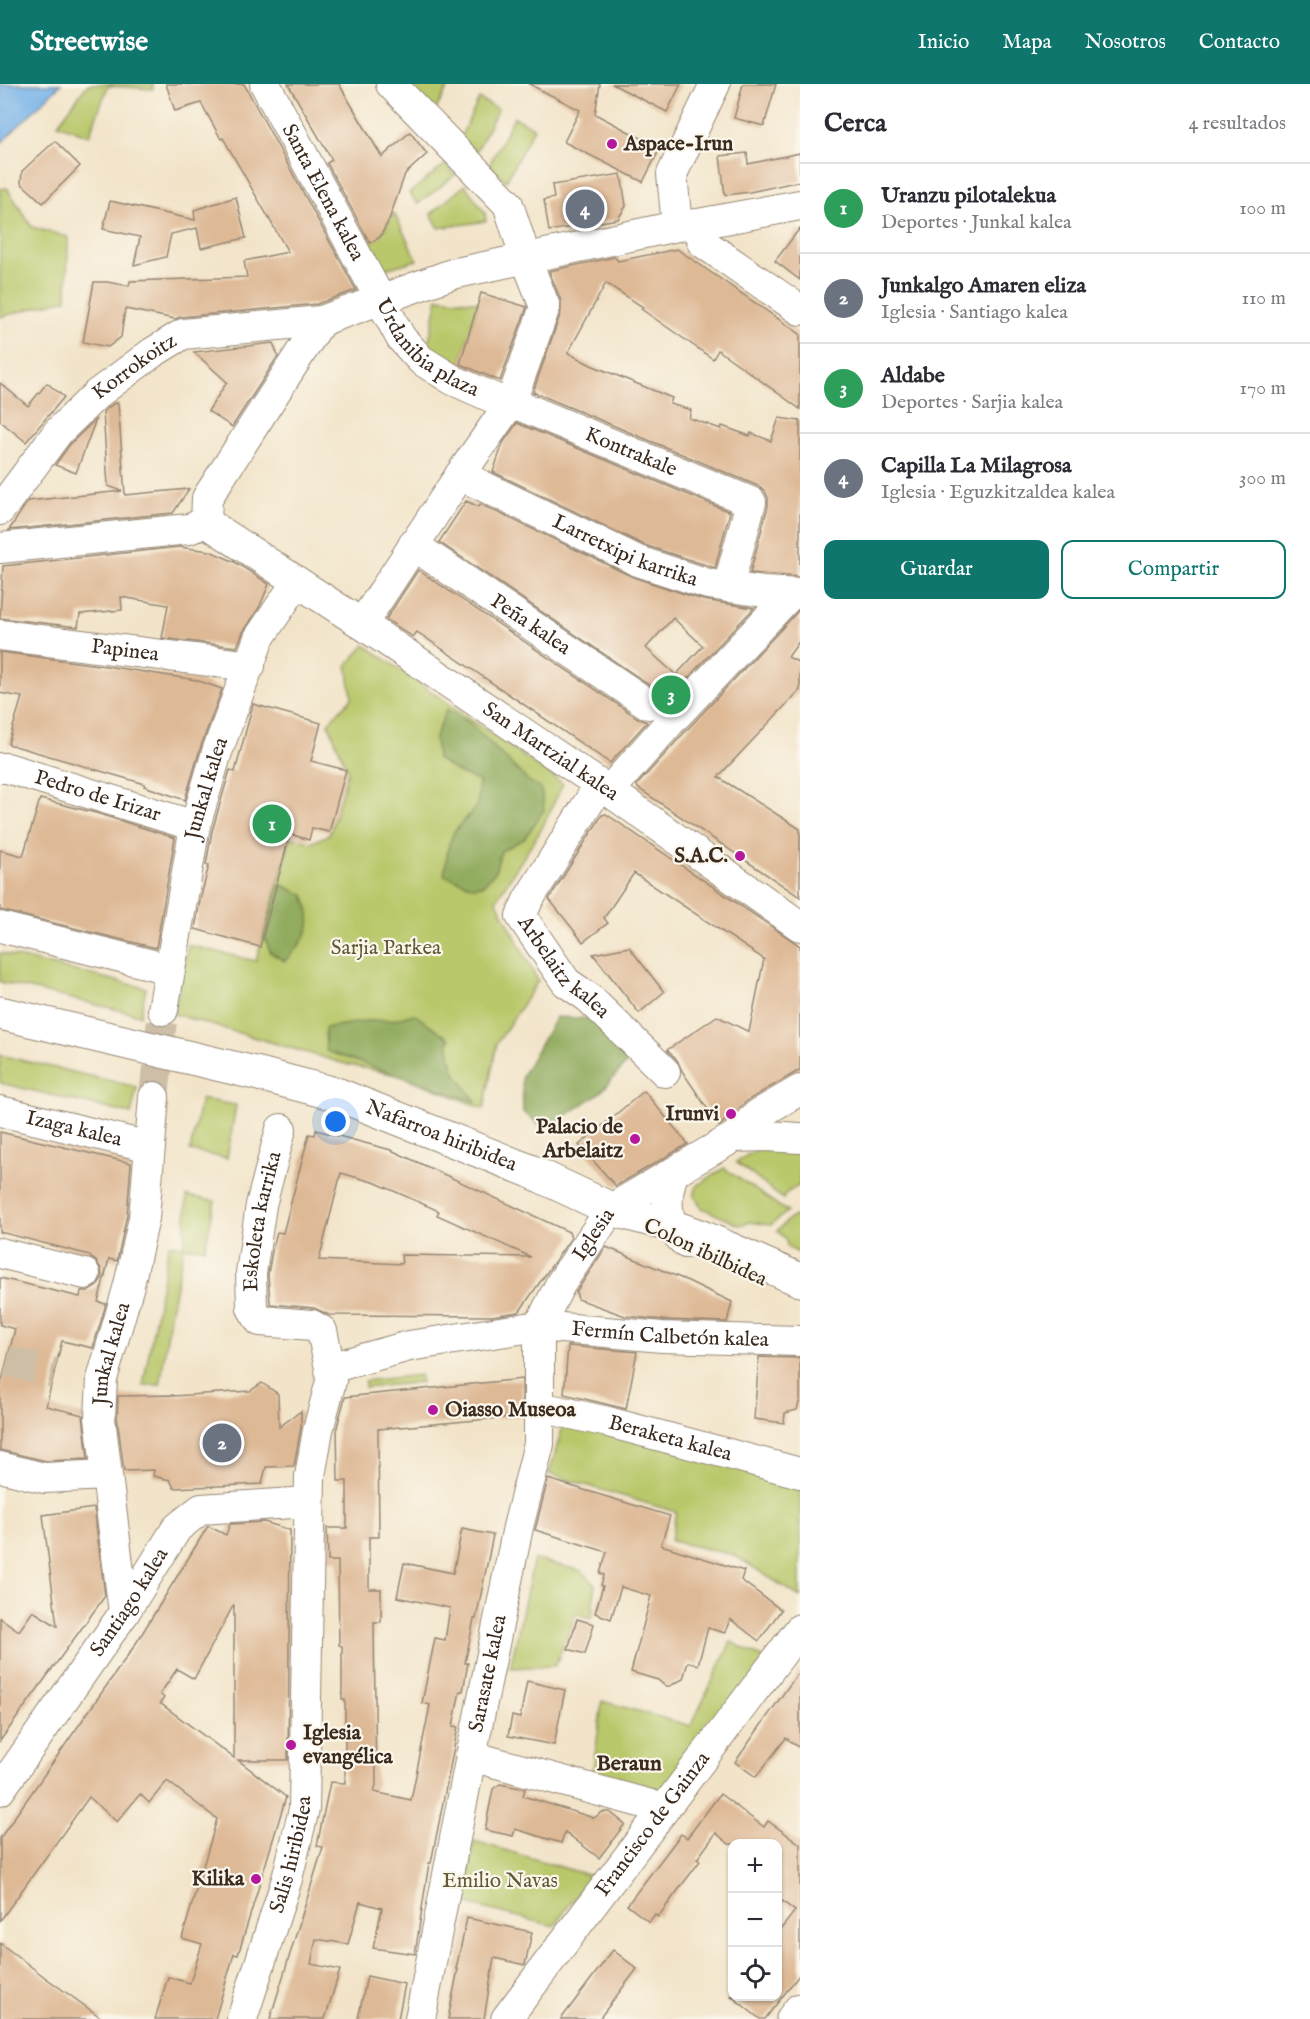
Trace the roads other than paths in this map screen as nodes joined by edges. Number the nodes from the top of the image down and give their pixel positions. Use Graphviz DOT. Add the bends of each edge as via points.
graph roads {
  1 [pos="265,84"];
  2 [pos="391,84"];
  3 [pos="716,84"];
  4 [pos="800,205"];
  5 [pos="688,225"];
  6 [pos="529,247"];
  7 [pos="380,300"];
  8 [pos="800,310"];
  9 [pos="321,321"];
  10 [pos="510,404"];
  11 [pos="460,475"];
  12 [pos="0,510"];
  13 [pos="206,522"];
  14 [pos="413,545"];
  15 [pos="0,548"];
  16 [pos="297,582"];
  17 [pos="728,587"];
  18 [pos="796,594"];
  19 [pos="362,624"];
  20 [pos="0,635"];
  21 [pos="250,666"];
  22 [pos="648,704"];
  23 [pos="0,768"];
  24 [pos="604,788"];
  25 [pos="195,826"];
  26 [pos="0,927"];
  27 [pos="800,927"];
  28 [pos="169,969"];
  29 [pos="164,1010"];
  30 [pos="0,1013"];
  31 [pos="665,1072"];
  32 [pos="800,1090"];
  33 [pos="154,1097"];
  34 [pos="0,1111"];
  35 [pos="281,1129"];
  36 [pos="734,1137"];
  37 [pos="800,1138"];
  38 [pos="150,1147"];
  39 [pos="674,1172"];
  40 [pos="611,1209"];
  41 [pos="682,1237"];
  42 [pos="0,1253"];
  43 [pos="106,1279"];
  44 [pos="796,1290"];
  45 [pos="540,1326"];
  46 [pos="800,1341"];
  47 [pos="330,1368"];
  48 [pos="540,1407"];
  49 [pos="0,1467"];
  50 [pos="800,1473"];
  51 [pos="107,1475"];
  52 [pos="308,1502"];
  53 [pos="124,1613"];
  54 [pos="800,1629"];
  55 [pos="471,1756"];
  56 [pos="0,1790"];
  57 [pos="663,1810"];
  58 [pos="800,2010"];
  59 [pos="242,2019"];
  60 [pos="420,2019"];
  61 [pos="506,2019"];
  62 [pos="793,2019"];
  1 -- 7 [label="street, Santa Elena kalea"];
  2 -- 6 [label="street" via="508,204"];
  3 -- 5 [label="street" via="672,174"];
  4 -- 5 [label="street"];
  5 -- 6 [label="street"];
  5 -- 8 [label="street" via="702,242"];
  6 -- 7 [label="street"];
  6 -- 10 [label="street" via="545,307"];
  7 -- 9 [label="street, Urdanibia plaza"];
  7 -- 10 [label="street, Urdanibia plaza" via="401,338 421,360 453,380"];
  9 -- 12 [label="street, Korrokoitz" via="183,334 97,394 58,432"];
  9 -- 13 [label="street" via="207,498"];
  10 -- 11 [label="street, Urdanibia plaza"];
  10 -- 17 [label="street, Kontrakale" via="751,502"];
  11 -- 14 [label="street, Urdanibia plaza"];
  11 -- 17 [label="street, Larretxipi karrika" via="638,561"];
  13 -- 15 [label="street" via="189,529"];
  13 -- 16 [label="street"];
  14 -- 19 [label="street, Urdanibia plaza"];
  14 -- 22 [label="street, Peña kalea"];
  16 -- 19 [label="street, San Martzial kalea"];
  16 -- 21 [label="street, Junkal kalea" via="259,638"];
  17 -- 18 [label="street, Larretxipi karrika"];
  18 -- 24 [label="street"];
  19 -- 24 [label="street, San Martzial kalea"];
  20 -- 21 [label="street, Papinea"];
  21 -- 25 [label="street, Junkal kalea" via="217,752"];
  23 -- 25 [label="street, Pedro de Irizar"];
  24 -- 27 [label="street, San Martzial kalea"];
  24 -- 31 [label="street, Arbelaitz kalea" via="521,916 566,982 589,998"];
  25 -- 28 [label="street, Junkal kalea"];
  26 -- 28 [label="street"];
  28 -- 29 [label="street, Junkal kalea"];
  30 -- 40 [label="main road, Nafarroa hiribidea" via="339,1095 530,1171"];
  32 -- 36 [label="street, Iglesia" via="758,1115"];
  33 -- 38 [label="street, Junkal kalea"];
  34 -- 38 [label="street, Izaga kalea"];
  35 -- 47 [label="street, Eskoleta karrika" via="261,1205 251,1273 252,1308 260,1321 312,1325 322,1331"];
  36 -- 37 [label="street"];
  36 -- 39 [label="street, Iglesia"];
  38 -- 43 [label="street, Junkal kalea" via="144,1218"];
  39 -- 40 [label="street, Iglesia"];
  39 -- 41 [label="street" via="668,1211"];
  40 -- 41 [label="main road, Nafarroa hiribidea"];
  40 -- 45 [label="street, Iglesia" via="561,1283"];
  41 -- 44 [label="main road, Nafarroa hiribidea" via="707,1239"];
  42 -- 43 [label="street"];
  43 -- 51 [label="street, Junkal kalea" via="100,1419"];
  45 -- 46 [label="street, Fermín Calbetón kalea" via="662,1337"];
  45 -- 47 [label="street" via="409,1346"];
  45 -- 48 [label="street, Sarasate kalea"];
  47 -- 52 [label="street, Eskoleta karrika" via="331,1381 309,1476"];
  48 -- 50 [label="street, Beraketa kalea"];
  48 -- 55 [label="street, Sarasate kalea" via="539,1444"];
  49 -- 51 [label="street" via="44,1478"];
  51 -- 53 [label="street, Junkal kalea"];
  52 -- 53 [label="street, Santiago kalea" via="201,1509 177,1528"];
  52 -- 59 [label="street, Salis hiribidea" via="304,1809 287,1879"];
  53 -- 56 [label="street, Santiago kalea"];
  54 -- 57 [label="street, Francisco de Gainza"];
  55 -- 57 [label="street"];
  55 -- 60 [label="street, Sarasate kalea"];
  57 -- 61 [label="street, Francisco de Gainza"];
  58 -- 62 [label="main road"];
}
